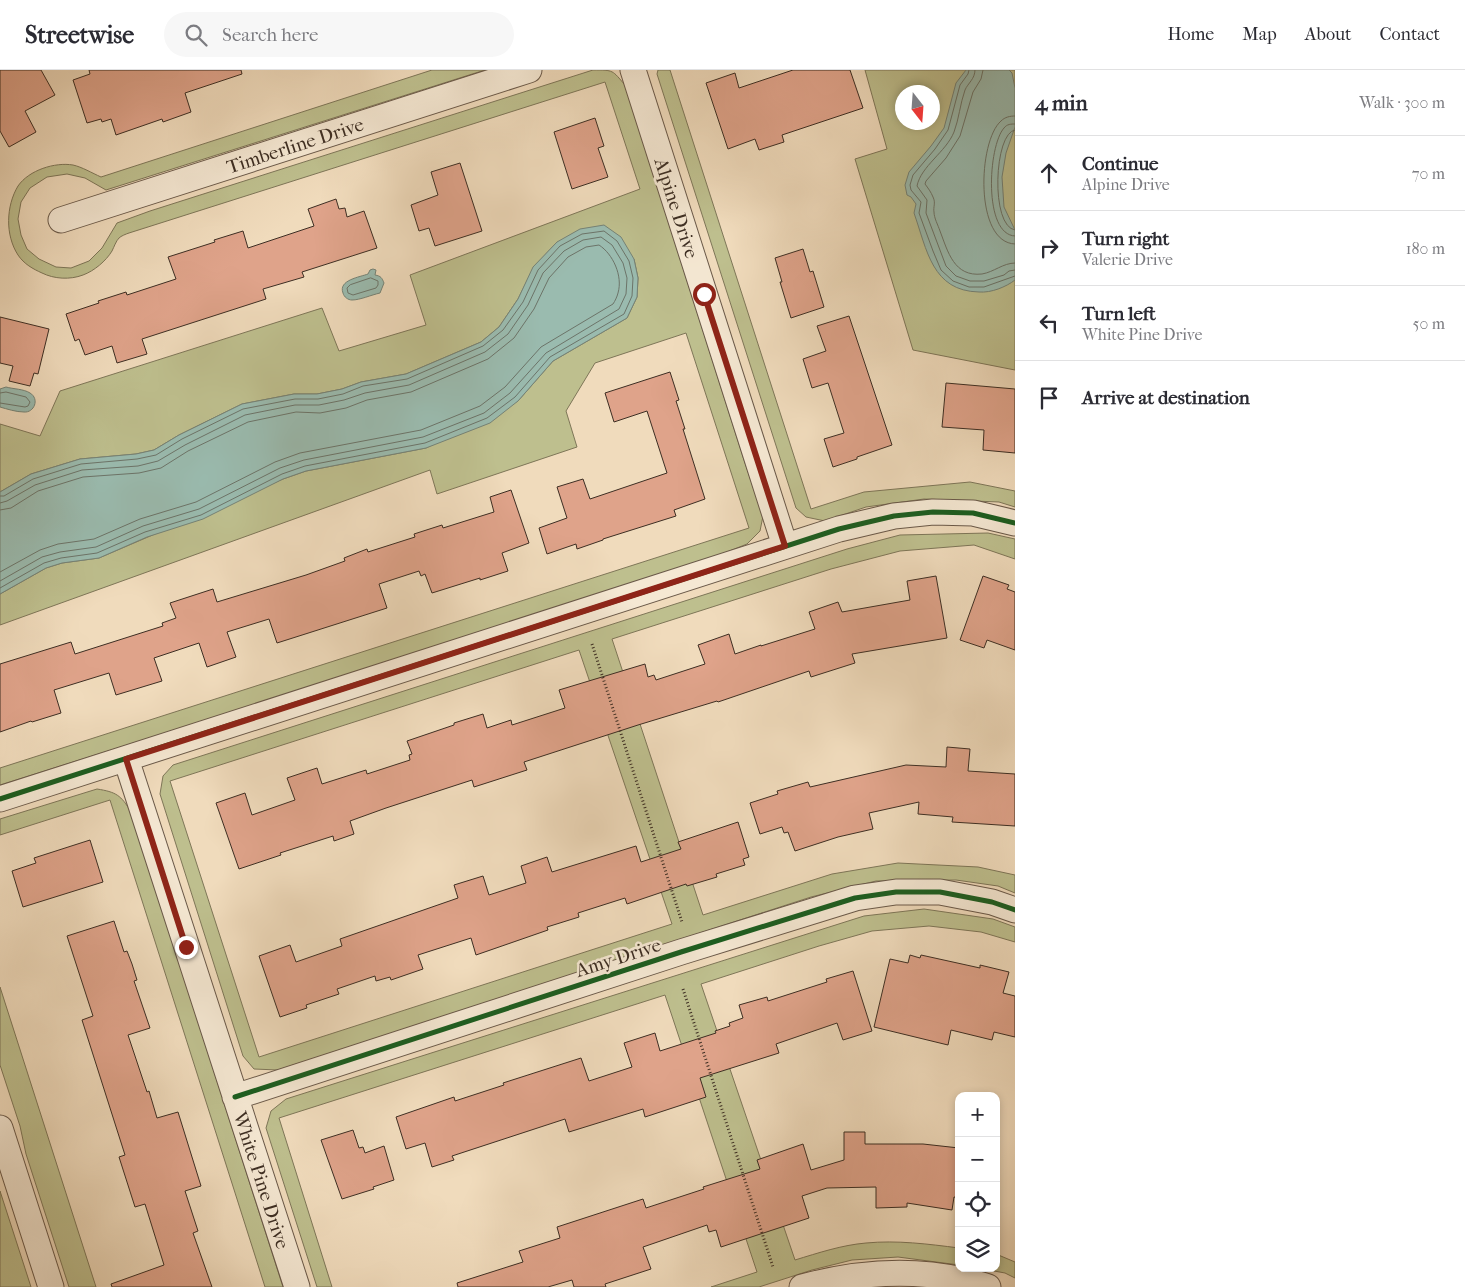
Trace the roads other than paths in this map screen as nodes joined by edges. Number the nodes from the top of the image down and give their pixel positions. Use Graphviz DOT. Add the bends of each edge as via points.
graph roads {
  1 [pos="529,70"];
  2 [pos="633,70"];
  3 [pos="61,220"];
  4 [pos="1015,523"];
  5 [pos="785,546"];
  6 [pos="126,759"];
  7 [pos="0,799"];
  8 [pos="1015,910"];
  9 [pos="235,1097"];
  10 [pos="0,1128"];
  11 [pos="50,1287"];
  12 [pos="297,1287"];
  13 [pos="802,1287"];
  14 [pos="988,1287"];
  1 -- 3 [label="street, Timberline Drive"];
  2 -- 5 [label="street, Alpine Drive"];
  4 -- 5 [label="street" via="973,513 933,512 884,518"];
  5 -- 6 [label="street"];
  6 -- 7 [label="street"];
  6 -- 9 [label="street, White Pine Drive"];
  8 -- 9 [label="street, Amy Drive" via="940,892 896,892 855,898"];
  9 -- 12 [label="street, White Pine Drive"];
  10 -- 11 [label="street"];
  13 -- 14 [label="street" via="853,1276 891,1273 942,1276"];
}
